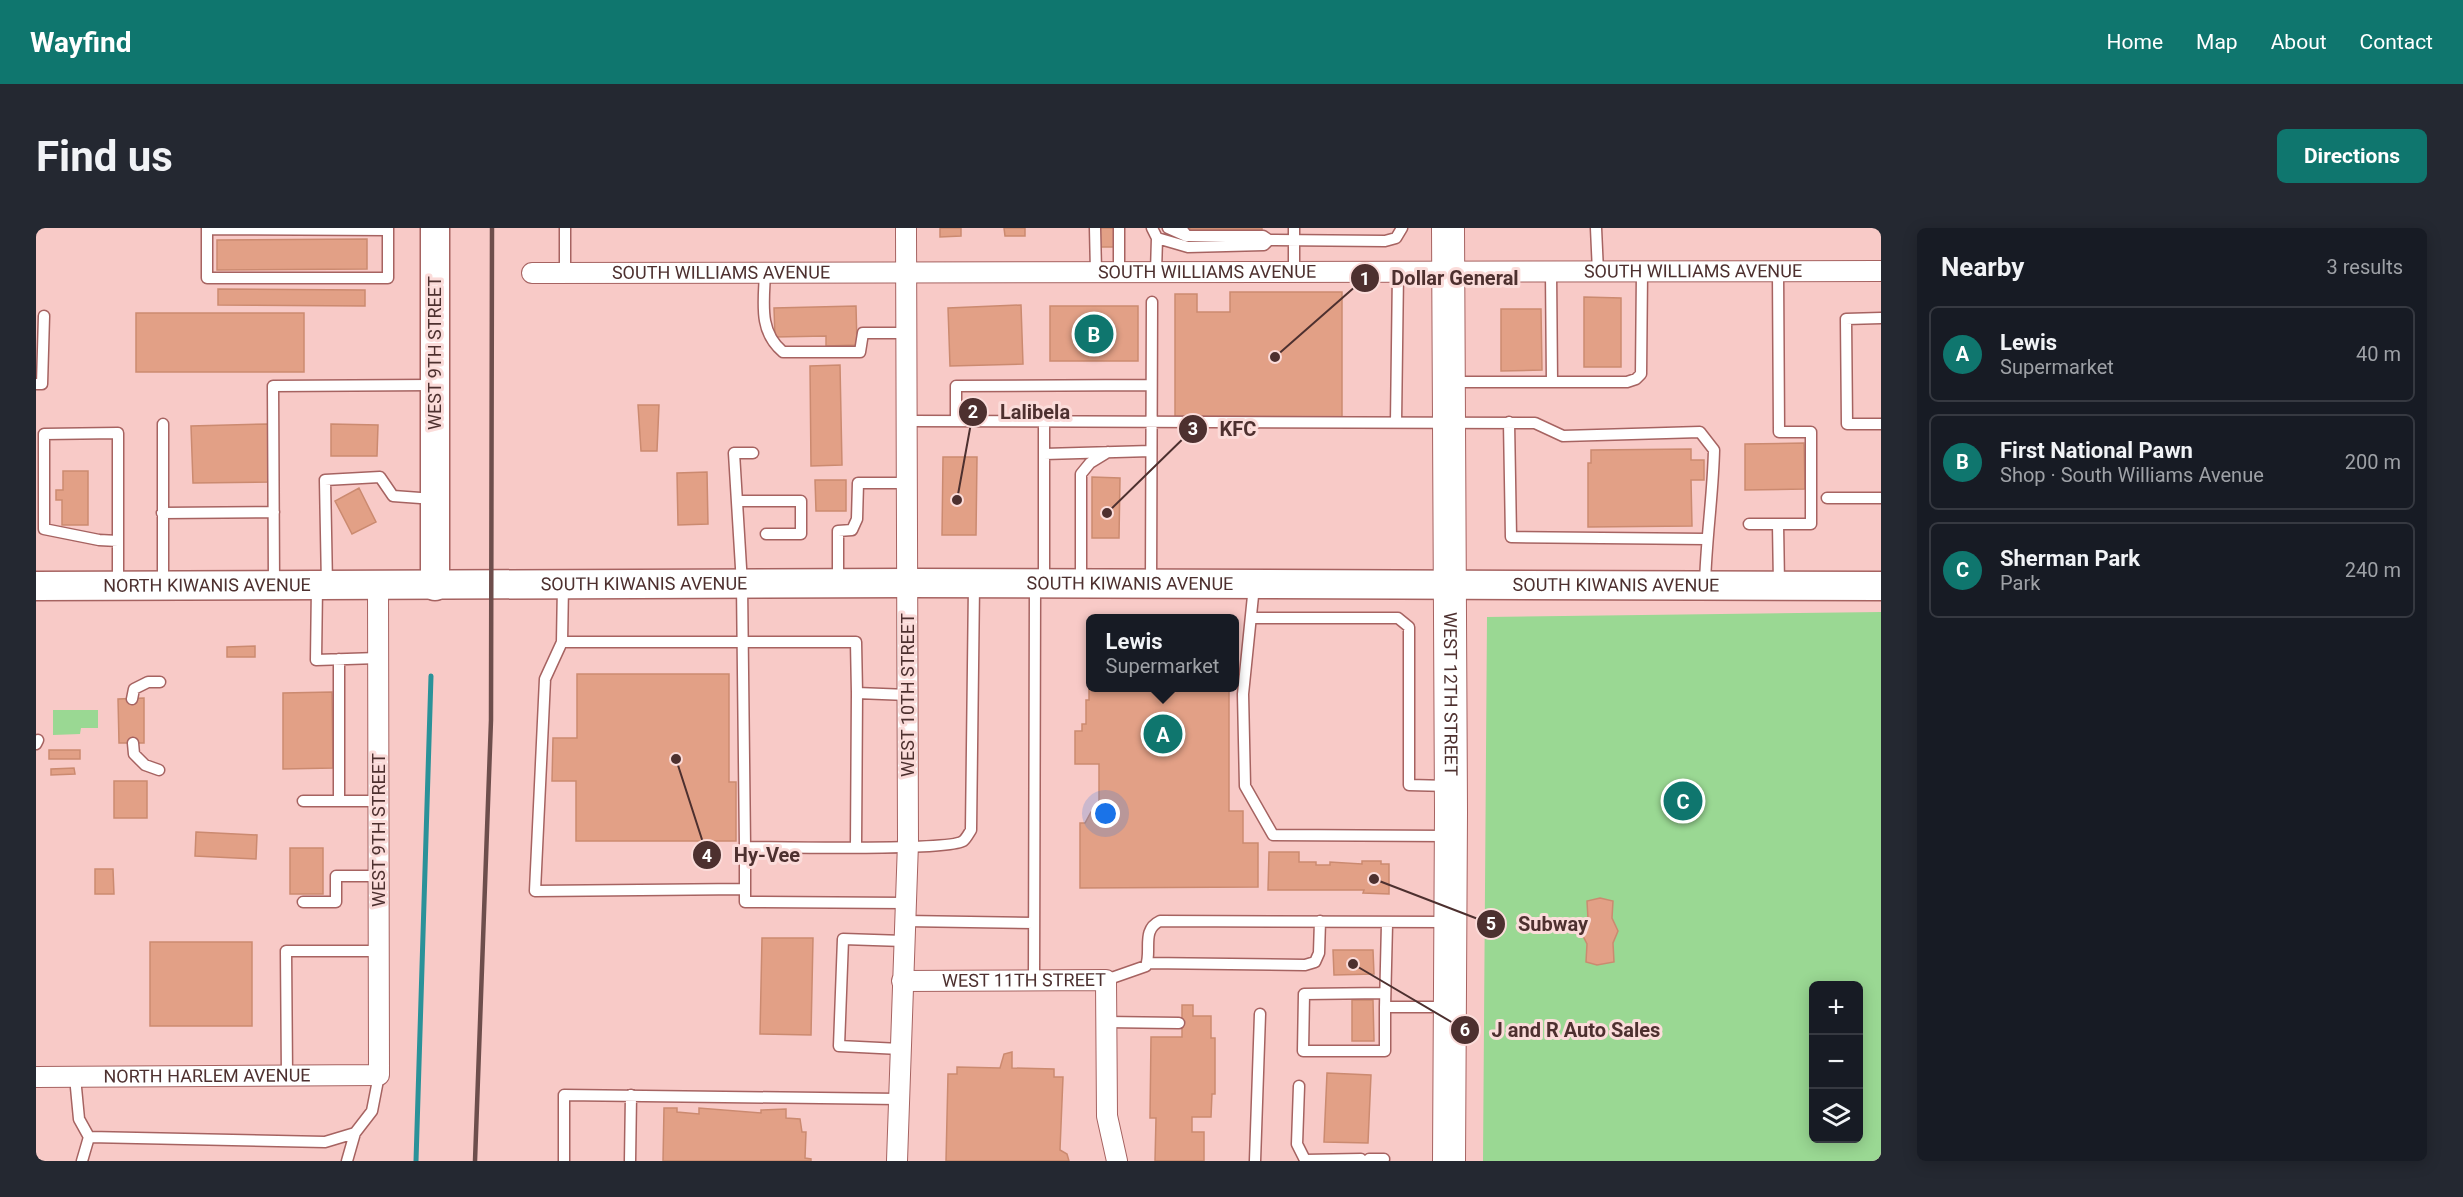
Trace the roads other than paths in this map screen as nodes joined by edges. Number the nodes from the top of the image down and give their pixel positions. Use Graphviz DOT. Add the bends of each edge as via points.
graph roads {
  1 [pos="435,228"];
  2 [pos="565,228"];
  3 [pos="906,228"];
  4 [pos="1095,228"];
  5 [pos="1119,228"];
  6 [pos="1168,228"];
  7 [pos="1402,228"];
  8 [pos="1448,228"];
  9 [pos="1596,228"];
  10 [pos="207,229"];
  11 [pos="388,229"];
  12 [pos="1184,232"];
  13 [pos="1154,233"];
  14 [pos="1294,234"];
  15 [pos="1269,240"];
  16 [pos="1881,271"];
  17 [pos="765,272"];
  18 [pos="906,272"];
  19 [pos="1096,272"];
  20 [pos="1119,272"];
  21 [pos="1156,272"];
  22 [pos="1294,272"];
  23 [pos="1398,272"];
  24 [pos="1448,272"];
  25 [pos="1551,272"];
  26 [pos="1598,272"];
  27 [pos="1642,272"];
  28 [pos="1778,272"];
  29 [pos="532,273"];
  30 [pos="565,273"];
  31 [pos="1152,302"];
  32 [pos="44,316"];
  33 [pos="1881,318"];
  34 [pos="907,333"];
  35 [pos="1448,382"];
  36 [pos="1552,382"];
  37 [pos="36,384"];
  38 [pos="436,385"];
  39 [pos="1151,385"];
  40 [pos="908,421"];
  41 [pos="956,421"];
  42 [pos="1044,422"];
  43 [pos="1396,422"];
  44 [pos="1449,422"];
  45 [pos="1509,422"];
  46 [pos="1151,423"];
  47 [pos="163,424"];
  48 [pos="1881,424"];
  49 [pos="1151,451"];
  50 [pos="1108,452"];
  51 [pos="753,453"];
  52 [pos="1044,454"];
  53 [pos="908,483"];
  54 [pos="1827,498"];
  55 [pos="1881,498"];
  56 [pos="435,499"];
  57 [pos="737,501"];
  58 [pos="274,512"];
  59 [pos="162,513"];
  60 [pos="1749,524"];
  61 [pos="1778,524"];
  62 [pos="766,534"];
  63 [pos="1706,539"];
  64 [pos="118,541"];
  65 [pos="909,583"];
  66 [pos="974,583"];
  67 [pos="1039,583"];
  68 [pos="1081,583"];
  69 [pos="741,584"];
  70 [pos="838,584"];
  71 [pos="1151,584"];
  72 [pos="1254,584"];
  73 [pos="1449,584"];
  74 [pos="322,585"];
  75 [pos="378,585"];
  76 [pos="563,585"];
  77 [pos="1705,585"];
  78 [pos="36,586"];
  79 [pos="118,586"];
  80 [pos="163,586"];
  81 [pos="274,586"];
  82 [pos="435,586"];
  83 [pos="1779,586"];
  84 [pos="1881,586"];
  85 [pos="1251,618"];
  86 [pos="562,642"];
  87 [pos="743,643"];
  88 [pos="378,658"];
  89 [pos="339,659"];
  90 [pos="160,681"];
  91 [pos="857,693"];
  92 [pos="908,695"];
  93 [pos="132,699"];
  94 [pos="133,743"];
  95 [pos="159,770"];
  96 [pos="1451,786"];
  97 [pos="303,801"];
  98 [pos="339,801"];
  99 [pos="378,801"];
  100 [pos="1451,836"];
  101 [pos="745,847"];
  102 [pos="856,847"];
  103 [pos="908,847"];
  104 [pos="378,876"];
  105 [pos="745,889"];
  106 [pos="303,902"];
  107 [pos="905,912"];
  108 [pos="1320,921"];
  109 [pos="1034,922"];
  110 [pos="1451,922"];
  111 [pos="1386,924"];
  112 [pos="904,941"];
  113 [pos="379,951"];
  114 [pos="1147,963"];
  115 [pos="902,981"];
  116 [pos="1034,981"];
  117 [pos="1106,981"];
  118 [pos="1385,993"];
  119 [pos="1385,1007"];
  120 [pos="1450,1007"];
  121 [pos="1260,1014"];
  122 [pos="1106,1022"];
  123 [pos="1179,1023"];
  124 [pos="900,1049"];
  125 [pos="379,1075"];
  126 [pos="287,1076"];
  127 [pos="36,1077"];
  128 [pos="75,1077"];
  129 [pos="1299,1086"];
  130 [pos="631,1095"];
  131 [pos="899,1099"];
  132 [pos="355,1133"];
  133 [pos="90,1137"];
  134 [pos="1384,1159"];
  135 [pos="82,1161"];
  136 [pos="348,1161"];
  137 [pos="564,1161"];
  138 [pos="630,1161"];
  139 [pos="897,1161"];
  140 [pos="1117,1161"];
  141 [pos="1254,1161"];
  142 [pos="1449,1161"];
  1 -- 38 [label="main road, WEST 9TH STREET"];
  2 -- 30 [label="lane"];
  3 -- 18 [label="street, WEST 10TH STREET"];
  4 -- 19 [label="lane"];
  5 -- 20 [label="lane"];
  6 -- 12 [label="lane"];
  7 -- 14 [label="lane" via="1396,238 1385,241"];
  8 -- 24 [label="main road, WEST 12TH STREET"];
  9 -- 26 [label="lane"];
  10 -- 11 [label="lane"];
  10 -- 11 [label="lane" via="207,278 388,278"];
  12 -- 15 [label="lane" via="1263,236"];
  13 -- 15 [label="lane" via="1188,247 1264,245"];
  13 -- 21 [label="lane"];
  14 -- 15 [label="lane"];
  14 -- 22 [label="lane"];
  16 -- 28 [label="street, SOUTH WILLIAMS AVENUE"];
  17 -- 18 [label="street, SOUTH WILLIAMS AVENUE"];
  17 -- 30 [label="street, SOUTH WILLIAMS AVENUE"];
  17 -- 34 [label="lane" via="764,326 768,337 783,352 860,352 863,333"];
  18 -- 19 [label="street, SOUTH WILLIAMS AVENUE"];
  18 -- 34 [label="street, WEST 10TH STREET"];
  19 -- 20 [label="street, SOUTH WILLIAMS AVENUE"];
  20 -- 21 [label="street, SOUTH WILLIAMS AVENUE"];
  21 -- 22 [label="street, SOUTH WILLIAMS AVENUE"];
  22 -- 23 [label="street, SOUTH WILLIAMS AVENUE"];
  23 -- 24 [label="street, SOUTH WILLIAMS AVENUE"];
  23 -- 43 [label="lane"];
  24 -- 25 [label="street, SOUTH WILLIAMS AVENUE"];
  24 -- 35 [label="main road, WEST 12TH STREET"];
  25 -- 26 [label="street, SOUTH WILLIAMS AVENUE"];
  25 -- 36 [label="lane"];
  26 -- 27 [label="street, SOUTH WILLIAMS AVENUE"];
  27 -- 28 [label="street, SOUTH WILLIAMS AVENUE"];
  27 -- 36 [label="lane" via="1641,374 1627,382"];
  28 -- 61 [label="lane" via="1779,432 1811,432 1811,524"];
  29 -- 30 [label="street, SOUTH WILLIAMS AVENUE"];
  31 -- 39 [label="lane"];
  32 -- 37 [label="lane" via="42,384"];
  33 -- 48 [label="lane" via="1846,319 1846,330 1847,424"];
  34 -- 40 [label="street, WEST 10TH STREET"];
  35 -- 36 [label="lane"];
  35 -- 44 [label="main road, WEST 12TH STREET"];
  38 -- 56 [label="main road, WEST 9TH STREET"];
  38 -- 58 [label="lane" via="273,386"];
  39 -- 41 [label="lane" via="956,386"];
  39 -- 46 [label="lane"];
  40 -- 41 [label="lane"];
  40 -- 53 [label="street, WEST 10TH STREET"];
  41 -- 42 [label="lane"];
  42 -- 46 [label="lane"];
  42 -- 52 [label="lane"];
  43 -- 44 [label="lane"];
  43 -- 46 [label="lane"];
  44 -- 45 [label="lane"];
  44 -- 73 [label="main road, WEST 12TH STREET"];
  45 -- 63 [label="lane" via="1535,423 1563,436 1700,432 1714,450"];
  45 -- 63 [label="lane" via="1511,537"];
  46 -- 49 [label="lane"];
  47 -- 59 [label="lane"];
  49 -- 50 [label="lane"];
  49 -- 71 [label="lane"];
  50 -- 52 [label="lane"];
  50 -- 68 [label="lane" via="1081,474"];
  51 -- 57 [label="lane" via="734,453"];
  52 -- 67 [label="lane"];
  53 -- 65 [label="street, WEST 10TH STREET"];
  53 -- 70 [label="lane" via="858,483 857,519 852,530 838,531"];
  54 -- 55 [label="lane"];
  56 -- 74 [label="lane" via="393,496 380,477 325,480"];
  56 -- 82 [label="main road, WEST 9TH STREET"];
  57 -- 62 [label="lane" via="801,501 801,534"];
  57 -- 69 [label="lane"];
  58 -- 59 [label="lane"];
  58 -- 81 [label="lane"];
  59 -- 80 [label="lane"];
  60 -- 61 [label="lane"];
  61 -- 83 [label="lane"];
  63 -- 77 [label="lane"];
  64 -- 64 [label="lane" via="118,433 45,434 45,529"];
  64 -- 79 [label="lane"];
  65 -- 66 [label="main road, SOUTH KIWANIS AVENUE"];
  65 -- 70 [label="main road, SOUTH KIWANIS AVENUE"];
  65 -- 92 [label="street, WEST 10TH STREET"];
  66 -- 67 [label="main road, SOUTH KIWANIS AVENUE"];
  66 -- 103 [label="lane" via="971,830 964,841 955,844"];
  67 -- 68 [label="main road, SOUTH KIWANIS AVENUE"];
  67 -- 109 [label="lane"];
  68 -- 71 [label="main road, SOUTH KIWANIS AVENUE"];
  69 -- 70 [label="main road, SOUTH KIWANIS AVENUE"];
  69 -- 76 [label="main road, SOUTH KIWANIS AVENUE"];
  69 -- 87 [label="lane"];
  71 -- 72 [label="main road, SOUTH KIWANIS AVENUE"];
  72 -- 73 [label="main road, SOUTH KIWANIS AVENUE"];
  72 -- 85 [label="lane"];
  73 -- 77 [label="main road, SOUTH KIWANIS AVENUE"];
  73 -- 96 [label="main road, WEST 12TH STREET"];
  74 -- 75 [label="main road, NORTH KIWANIS AVENUE"];
  74 -- 81 [label="main road, NORTH KIWANIS AVENUE"];
  74 -- 89 [label="lane" via="316,660"];
  75 -- 82 [label="main road, SOUTH KIWANIS AVENUE"];
  75 -- 88 [label="street, WEST 9TH STREET"];
  76 -- 82 [label="main road, SOUTH KIWANIS AVENUE"];
  76 -- 86 [label="lane"];
  77 -- 83 [label="main road, SOUTH KIWANIS AVENUE"];
  78 -- 79 [label="main road, NORTH KIWANIS AVENUE"];
  79 -- 80 [label="main road, NORTH KIWANIS AVENUE"];
  80 -- 81 [label="main road, NORTH KIWANIS AVENUE"];
  83 -- 84 [label="main road, SOUTH KIWANIS AVENUE"];
  85 -- 96 [label="lane" via="1398,618 1409,627 1409,785"];
  85 -- 100 [label="lane" via="1243,694 1245,786 1274,835"];
  86 -- 87 [label="lane"];
  86 -- 105 [label="lane" via="545,679 535,891"];
  87 -- 91 [label="lane" via="856,642"];
  87 -- 101 [label="lane"];
  88 -- 89 [label="lane"];
  88 -- 99 [label="street, WEST 9TH STREET"];
  89 -- 98 [label="lane"];
  90 -- 93 [label="lane" via="134,689"];
  91 -- 92 [label="lane"];
  91 -- 102 [label="lane"];
  92 -- 103 [label="street, WEST 10TH STREET"];
  94 -- 95 [label="lane" via="134,754 145,765"];
  96 -- 100 [label="main road, WEST 12TH STREET"];
  97 -- 98 [label="lane"];
  98 -- 99 [label="lane"];
  99 -- 104 [label="street, WEST 9TH STREET"];
  100 -- 110 [label="main road, WEST 12TH STREET"];
  101 -- 102 [label="lane"];
  101 -- 105 [label="lane"];
  102 -- 103 [label="lane"];
  103 -- 107 [label="street, WEST 10TH STREET"];
  104 -- 106 [label="lane" via="336,876 336,902"];
  104 -- 113 [label="street, WEST 9TH STREET"];
  105 -- 107 [label="lane" via="745,902"];
  107 -- 109 [label="lane"];
  107 -- 112 [label="street, WEST 10TH STREET"];
  108 -- 111 [label="lane"];
  108 -- 114 [label="lane" via="1160,921 1148,932"];
  108 -- 114 [label="lane" via="1319,953 1315,962 1305,965"];
  109 -- 116 [label="lane"];
  110 -- 111 [label="lane"];
  110 -- 120 [label="main road, WEST 12TH STREET"];
  111 -- 118 [label="lane"];
  112 -- 115 [label="street, WEST 10TH STREET"];
  112 -- 124 [label="lane" via="843,939 839,1046"];
  113 -- 125 [label="street, WEST 9TH STREET"];
  113 -- 126 [label="lane" via="286,951"];
  114 -- 117 [label="lane" via="1140,971"];
  115 -- 116 [label="street, WEST 11TH STREET"];
  115 -- 124 [label="street, WEST 10TH STREET"];
  116 -- 117 [label="street, WEST 11TH STREET"];
  117 -- 122 [label="street, WEST 11TH STREET"];
  118 -- 119 [label="lane"];
  118 -- 119 [label="lane" via="1304,994 1303,1051 1385,1051"];
  119 -- 120 [label="lane"];
  120 -- 142 [label="main road, WEST 12TH STREET"];
  121 -- 141 [label="lane"];
  122 -- 123 [label="lane"];
  122 -- 140 [label="street, WEST 11TH STREET" via="1107,1116"];
  124 -- 131 [label="street, WEST 10TH STREET"];
  125 -- 126 [label="street, NORTH HARLEM AVENUE"];
  125 -- 132 [label="lane" via="372,1111"];
  126 -- 128 [label="street, NORTH HARLEM AVENUE"];
  127 -- 128 [label="street, NORTH HARLEM AVENUE"];
  128 -- 133 [label="lane" via="80,1119"];
  129 -- 134 [label="lane" via="1297,1144 1305,1160"];
  130 -- 131 [label="lane"];
  130 -- 137 [label="lane" via="564,1095"];
  130 -- 138 [label="lane"];
  131 -- 139 [label="street, WEST 10TH STREET"];
  132 -- 133 [label="lane" via="325,1142"];
  132 -- 136 [label="lane"];
  133 -- 135 [label="lane"];
}
